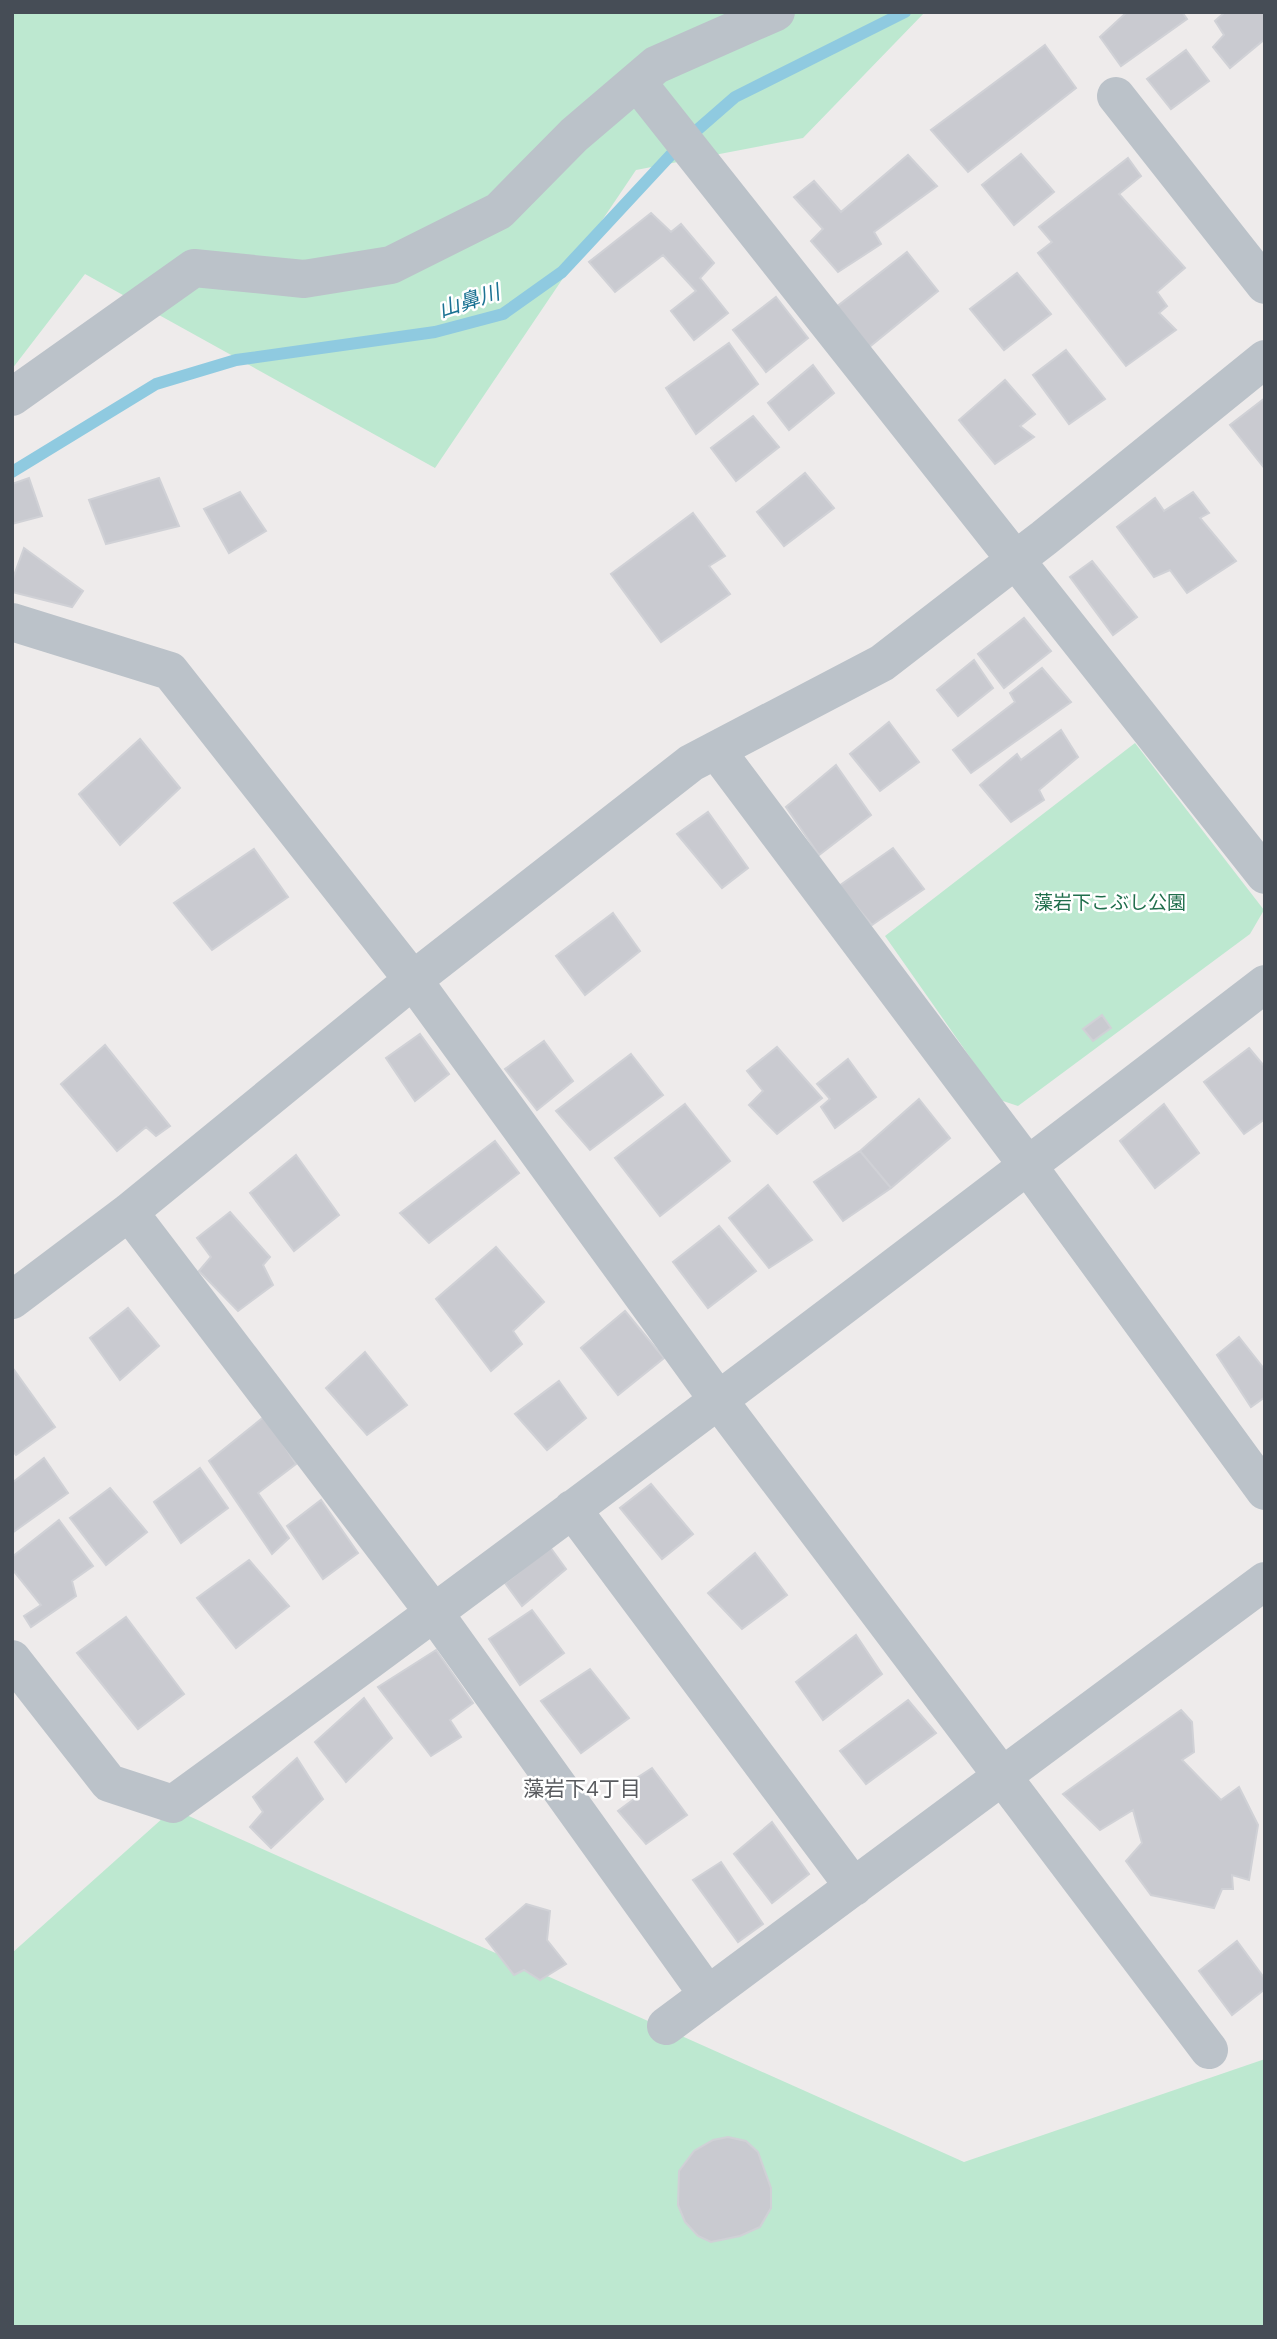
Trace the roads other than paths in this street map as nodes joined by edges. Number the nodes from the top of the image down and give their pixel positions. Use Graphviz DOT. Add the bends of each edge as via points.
graph roads {
  1 [pos="776,12"];
  2 [pos="637,82"];
  3 [pos="1116,96"];
  4 [pos="1265,285"];
  5 [pos="1265,359"];
  6 [pos="12,397"];
  7 [pos="1015,559"];
  8 [pos="12,622"];
  9 [pos="716,750"];
  10 [pos="1265,875"];
  11 [pos="413,980"];
  12 [pos="1265,984"];
  13 [pos="1028,1166"];
  14 [pos="129,1212"];
  15 [pos="12,1300"];
  16 [pos="719,1401"];
  17 [pos="1265,1491"];
  18 [pos="572,1509"];
  19 [pos="1265,1581"];
  20 [pos="435,1614"];
  21 [pos="12,1659"];
  22 [pos="1004,1777"];
  23 [pos="854,1887"];
  24 [pos="708,1995"];
  25 [pos="666,2026"];
  26 [pos="1209,2050"];
  1 -- 2 [label="street" via="656,65"];
  2 -- 6 [label="street" via="574,135 499,211 391,265 304,279 194,268"];
  2 -- 7 [label="street"];
  3 -- 4 [label="street"];
  5 -- 7 [label="street"];
  7 -- 9 [label="street" via="882,663"];
  7 -- 10 [label="street"];
  8 -- 11 [label="street" via="170,671"];
  9 -- 11 [label="street" via="691,763"];
  9 -- 13 [label="street"];
  11 -- 14 [label="street"];
  11 -- 16 [label="street"];
  12 -- 13 [label="street"];
  13 -- 16 [label="street"];
  13 -- 17 [label="street"];
  14 -- 15 [label="street"];
  14 -- 20 [label="street"];
  16 -- 18 [label="street"];
  16 -- 22 [label="street"];
  18 -- 20 [label="street"];
  18 -- 23 [label="street"];
  19 -- 22 [label="street"];
  20 -- 21 [label="street" via="173,1804 109,1783"];
  20 -- 24 [label="street"];
  22 -- 23 [label="street"];
  22 -- 26 [label="street"];
  23 -- 24 [label="street"];
  24 -- 25 [label="street"];
}
